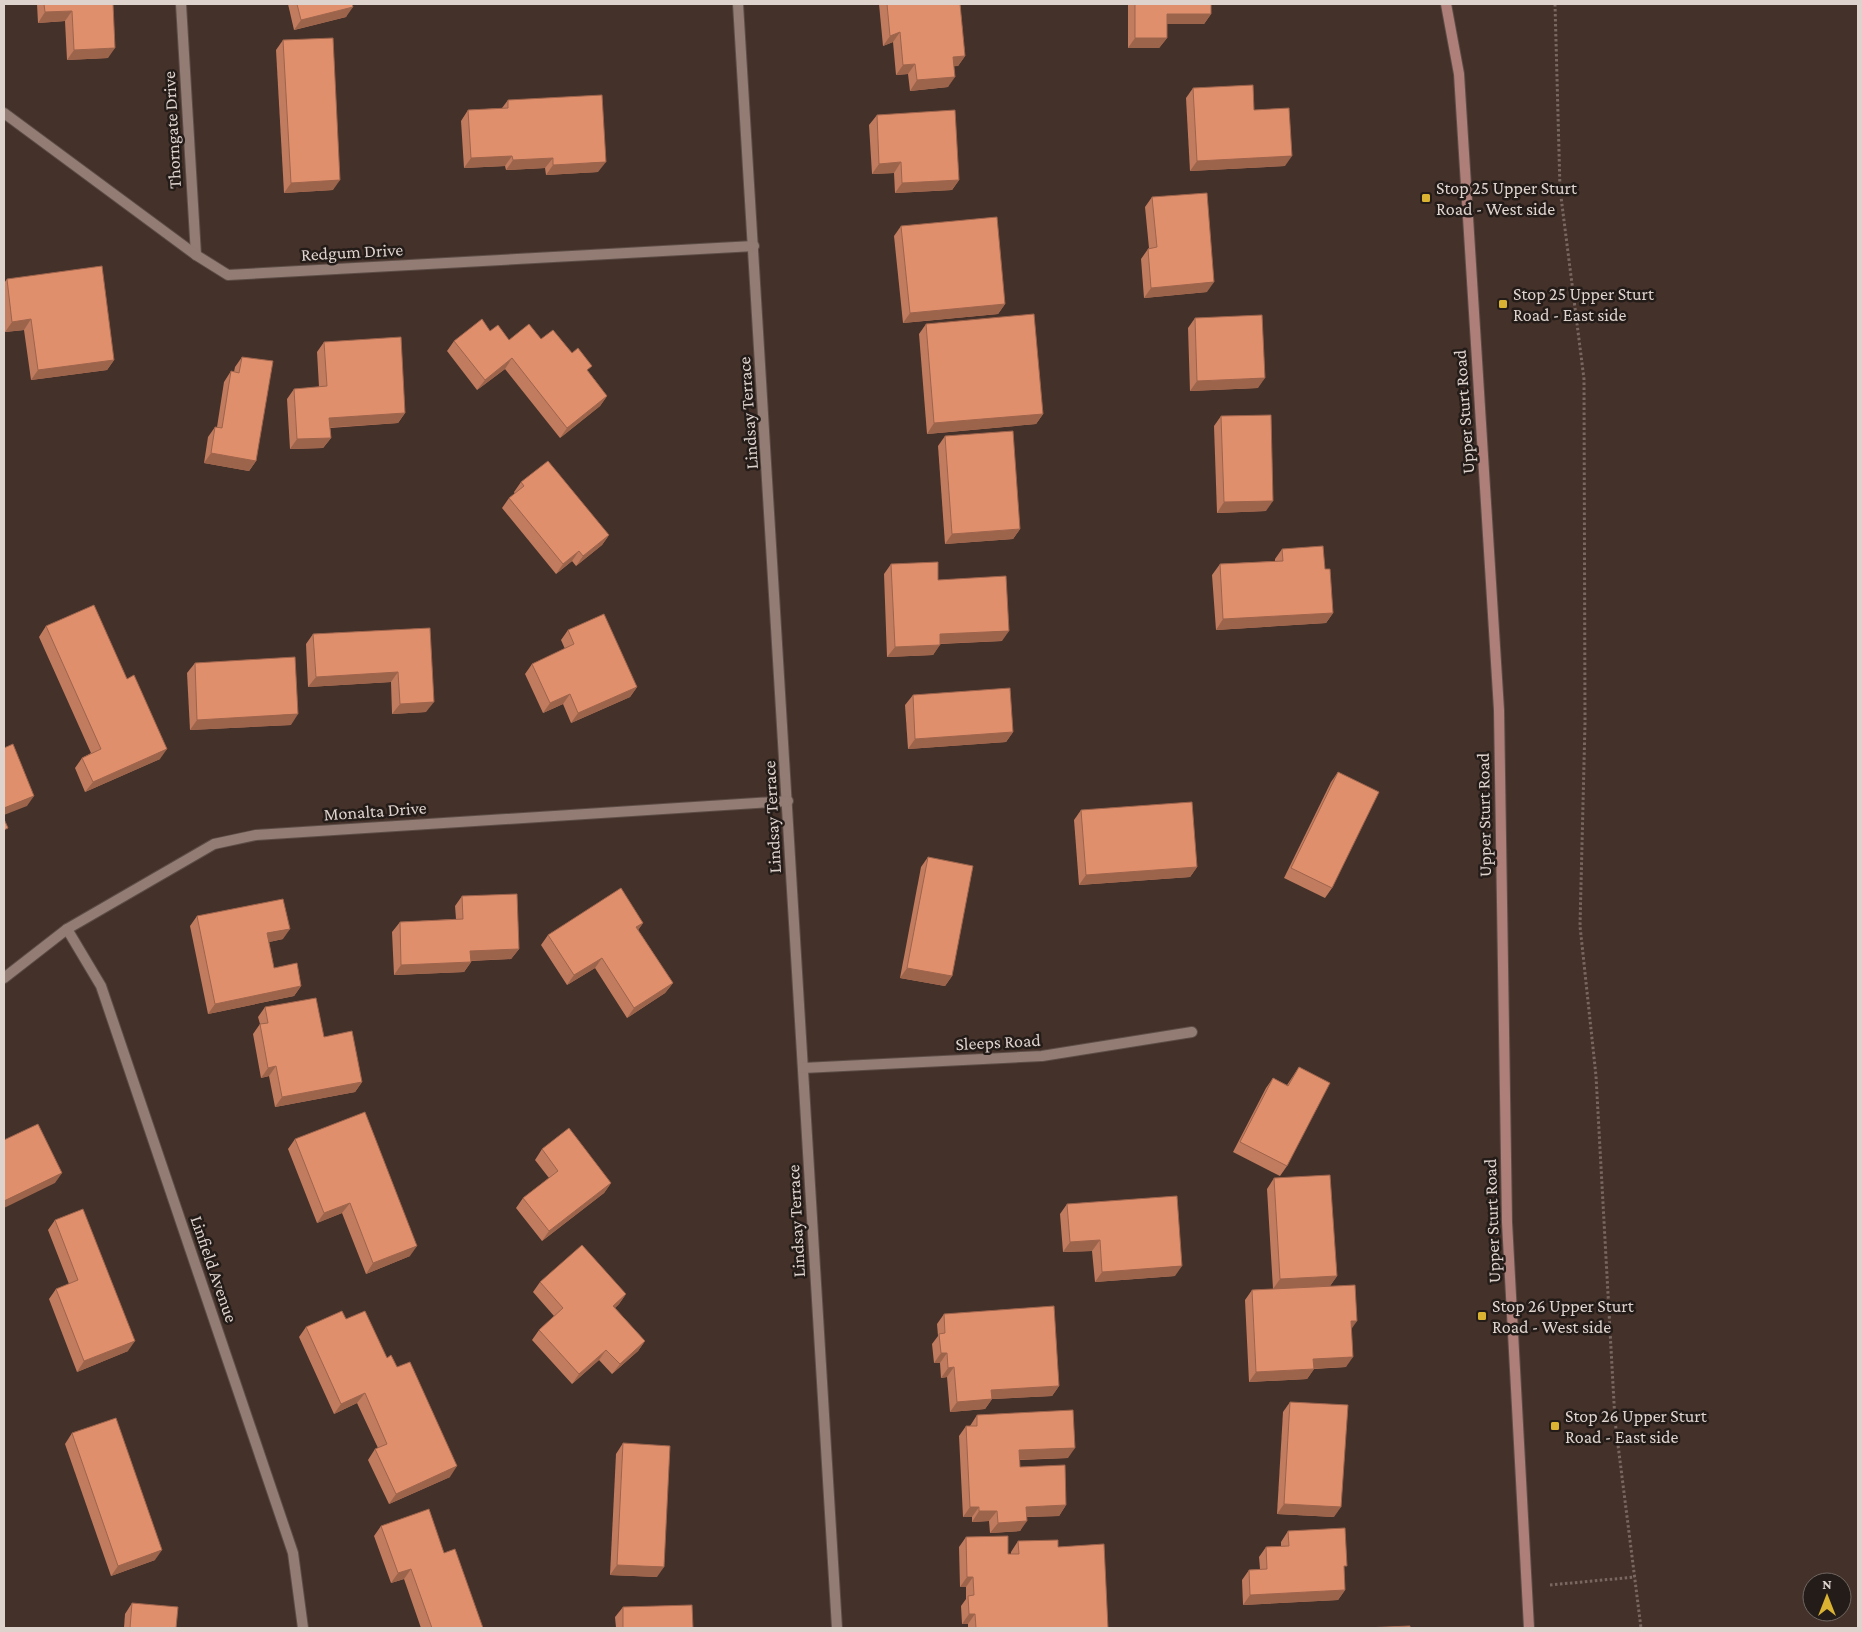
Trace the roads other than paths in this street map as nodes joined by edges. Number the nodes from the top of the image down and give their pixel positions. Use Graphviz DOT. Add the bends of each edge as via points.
graph roads {
  1 [pos="181,4"];
  2 [pos="738,4"];
  3 [pos="1446,4"];
  4 [pos="4,113"];
  5 [pos="754,246"];
  6 [pos="196,255"];
  7 [pos="788,801"];
  8 [pos="67,929"];
  9 [pos="4,978"];
  10 [pos="1192,1032"];
  11 [pos="803,1068"];
  12 [pos="303,1628"];
  13 [pos="837,1628"];
  14 [pos="1530,1628"];
  1 -- 6 [label="street, Thorngate Drive"];
  2 -- 5 [label="street, Lindsay Terrace"];
  3 -- 14 [label="main road, Upper Sturt Road" via="1459,74 1499,710 1507,1222"];
  4 -- 6 [label="street, Redgum Drive"];
  5 -- 6 [label="street, Redgum Drive" via="228,275"];
  5 -- 7 [label="street, Lindsay Terrace"];
  7 -- 8 [label="street, Monalta Drive" via="256,835 214,844"];
  7 -- 11 [label="street, Lindsay Terrace"];
  8 -- 9 [label="street, Monalta Drive"];
  8 -- 12 [label="street, Linfield Avenue" via="102,986 281,1516 293,1553"];
  10 -- 11 [label="street, Sleeps Road" via="1042,1056"];
  11 -- 13 [label="street, Lindsay Terrace"];
}
